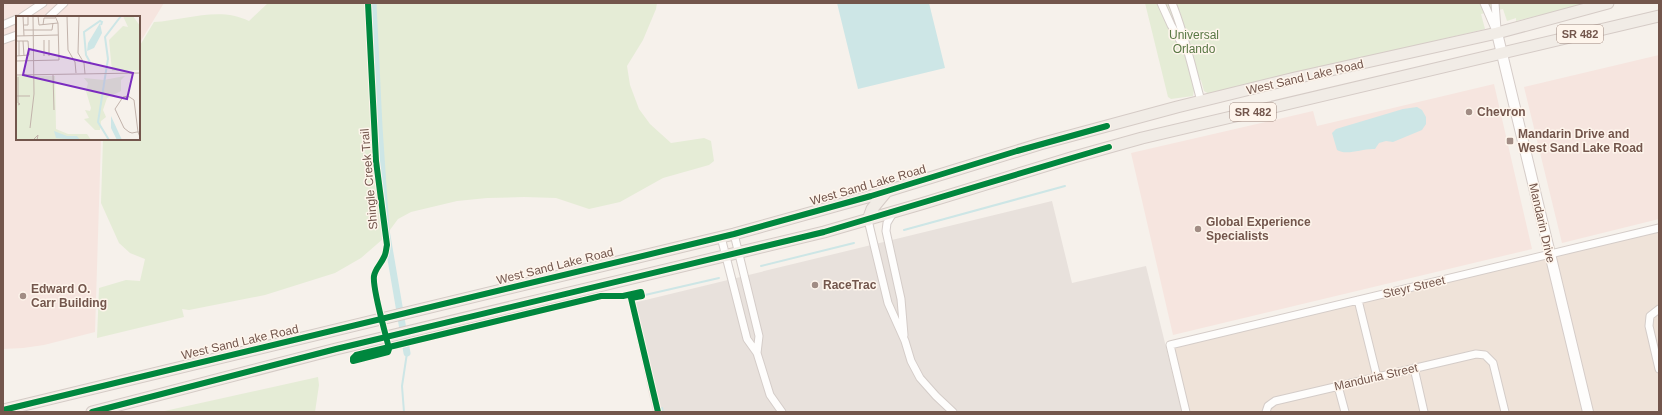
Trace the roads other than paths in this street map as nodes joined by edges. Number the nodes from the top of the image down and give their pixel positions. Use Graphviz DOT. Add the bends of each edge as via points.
graph roads {
  1 [pos="43,3"];
  2 [pos="64,3"];
  3 [pos="1161,3"];
  4 [pos="1172,3"];
  5 [pos="1484,3"];
  6 [pos="1495,3"];
  7 [pos="1608,3"];
  8 [pos="24,16"];
  9 [pos="50,16"];
  10 [pos="1659,16"];
  11 [pos="16,20"];
  12 [pos="3,25"];
  13 [pos="1497,33"];
  14 [pos="16,35"];
  15 [pos="3,40"];
  16 [pos="1187,53"];
  17 [pos="1501,53"];
  18 [pos="1201,101"];
  19 [pos="886,192"];
  20 [pos="893,212"];
  21 [pos="868,220"];
  22 [pos="1659,228"];
  23 [pos="734,234"];
  24 [pos="722,237"];
  25 [pos="739,253"];
  26 [pos="1550,254"];
  27 [pos="727,256"];
  28 [pos="1358,300"];
  29 [pos="1659,309"];
  30 [pos="752,310"];
  31 [pos="740,312"];
  32 [pos="904,341"];
  33 [pos="757,353"];
  34 [pos="1414,368"];
  35 [pos="1659,369"];
  36 [pos="1377,377"];
  37 [pos="1338,386"];
  38 [pos="1267,409"];
  39 [pos="3,410"];
  40 [pos="92,412"];
  41 [pos="782,412"];
  42 [pos="953,412"];
  43 [pos="1186,412"];
  44 [pos="1345,412"];
  45 [pos="1424,412"];
  46 [pos="1505,412"];
  47 [pos="1588,412"];
  1 -- 8 [label="street"];
  2 -- 9 [label="street"];
  3 -- 16 [label="street"];
  4 -- 16 [label="street" via="1185,39"];
  5 -- 13 [label="street"];
  6 -- 13 [label="street"];
  7 -- 13 [label="main road, West Sand Lake Road / SR 482"];
  10 -- 17 [label="main road, West Sand Lake Road / SR 482"];
  11 -- 12 [label="street"];
  13 -- 17 [label="street, Mandarin Drive"];
  13 -- 18 [label="main road, West Sand Lake Road / SR 482"];
  14 -- 15 [label="street"];
  16 -- 18 [label="street"];
  17 -- 20 [label="main road, West Sand Lake Road / SR 482" via="1142,138"];
  17 -- 26 [label="street, Mandarin Drive"];
  18 -- 19 [label="main road, West Sand Lake Road / SR 482" via="1040,144"];
  19 -- 21 [label="main road"];
  19 -- 23 [label="main road, West Sand Lake Road / SR 482"];
  20 -- 21 [label="main road, West Sand Lake Road / SR 482"];
  20 -- 32 [label="street" via="886,231 901,299"];
  21 -- 25 [label="main road, West Sand Lake Road / SR 482"];
  21 -- 32 [label="street" via="888,303"];
  22 -- 26 [label="street, Steyr Street"];
  23 -- 24 [label="main road, West Sand Lake Road / SR 482"];
  23 -- 25 [label="street"];
  24 -- 27 [label="street"];
  24 -- 39 [label="main road, West Sand Lake Road / SR 482"];
  25 -- 27 [label="main road, West Sand Lake Road / SR 482"];
  25 -- 30 [label="street"];
  26 -- 28 [label="street, Steyr Street"];
  26 -- 47 [label="street, Mandarin Drive"];
  27 -- 31 [label="street"];
  27 -- 40 [label="main road, West Sand Lake Road / SR 482" via="376,340"];
  28 -- 36 [label="street"];
  28 -- 43 [label="street, Steyr Street" via="1170,345"];
  29 -- 35 [label="street" via="1650,316 1649,326"];
  30 -- 31 [label="street"];
  30 -- 33 [label="street" via="759,336"];
  31 -- 33 [label="street" via="747,339"];
  32 -- 42 [label="street" via="920,378"];
  33 -- 41 [label="street" via="770,395"];
  34 -- 36 [label="street, Manduria Street"];
  34 -- 45 [label="street"];
  34 -- 46 [label="street, Manduria Street" via="1476,354 1485,355 1493,363"];
  36 -- 37 [label="street, Manduria Street"];
  37 -- 38 [label="street, Manduria Street" via="1275,401"];
  37 -- 44 [label="street"];
}
